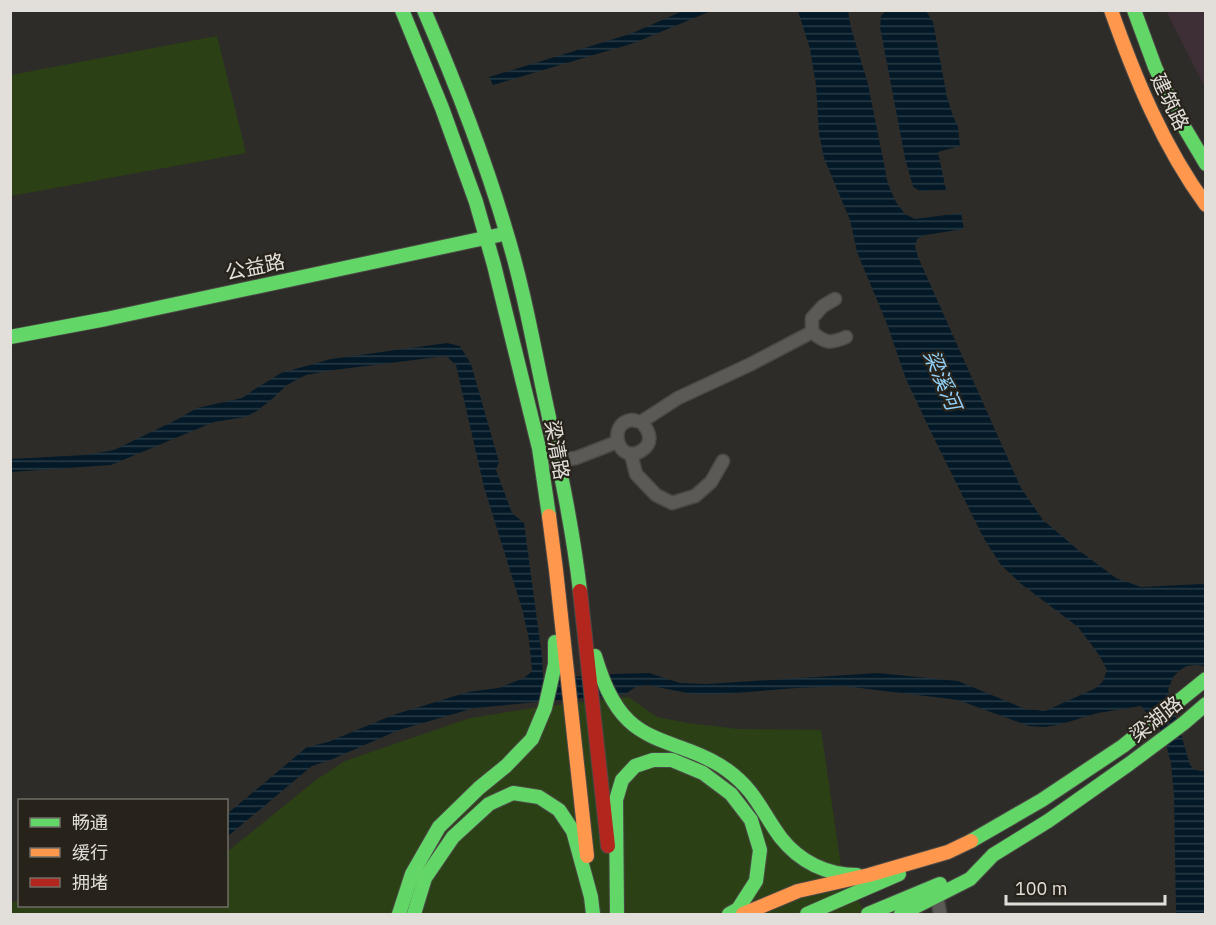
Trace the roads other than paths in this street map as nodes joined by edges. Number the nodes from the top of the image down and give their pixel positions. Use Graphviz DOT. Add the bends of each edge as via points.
graph roads {
  1 [pos="402,10"];
  2 [pos="424,10"];
  3 [pos="1111,10"];
  4 [pos="1134,10"];
  5 [pos="1206,164"];
  6 [pos="1206,205"];
  7 [pos="507,233"];
  8 [pos="486,237"];
  9 [pos="835,299"];
  10 [pos="812,332"];
  11 [pos="10,337"];
  12 [pos="846,337"];
  13 [pos="641,422"];
  14 [pos="617,442"];
  15 [pos="631,453"];
  16 [pos="558,459"];
  17 [pos="541,462"];
  18 [pos="723,462"];
  19 [pos="580,590"];
  20 [pos="561,664"];
  21 [pos="1206,679"];
  22 [pos="1206,704"];
  23 [pos="948,852"];
  24 [pos="993,855"];
  25 [pos="869,875"];
  26 [pos="937,896"];
  27 [pos="591,897"];
  28 [pos="911,911"];
  29 [pos="399,915"];
  30 [pos="414,915"];
  31 [pos="593,915"];
  32 [pos="617,915"];
  33 [pos="729,915"];
  34 [pos="743,915"];
  35 [pos="807,915"];
  36 [pos="868,915"];
  37 [pos="901,915"];
  38 [pos="940,915"];
  1 -- 8 [label="main road, 梁清路" via="442,108"];
  2 -- 7 [label="main road, 梁清路" via="485,165"];
  3 -- 6 [label="main road, 建筑路" via="1152,113"];
  4 -- 5 [label="main road, 建筑路" via="1177,115"];
  7 -- 8 [label="main road, 公益路"];
  7 -- 16 [label="main road, 梁清路"];
  8 -- 11 [label="main road, 公益路"];
  8 -- 17 [label="main road, 梁清路"];
  9 -- 10 [label="street" via="812,318"];
  10 -- 12 [label="street" via="822,340 834,342"];
  10 -- 13 [label="street" via="678,398"];
  13 -- 14 [label="street" via="623,424 617,432"];
  13 -- 15 [label="street" via="650,438 647,447"];
  14 -- 15 [label="street" via="622,450"];
  14 -- 16 [label="street" via="576,458"];
  15 -- 18 [label="street" via="636,474 656,495 672,502 695,496 711,482"];
  16 -- 17 [label="street"];
  16 -- 19 [label="main road, 梁清路"];
  17 -- 20 [label="main road, 梁清路" via="556,570"];
  19 -- 25 [label="main road" via="599,670 612,700 629,721 651,736 710,759 743,784 782,840 801,859 845,876"];
  19 -- 32 [label="main road, 梁清路"];
  20 -- 27 [label="main road" via="572,712"];
  20 -- 29 [label="main road" via="532,739 440,827 412,874"];
  21 -- 23 [label="main road" via="1123,746 1042,800"];
  22 -- 24 [label="main road, 梁湖路" via="1129,764"];
  23 -- 25 [label="main road"];
  23 -- 35 [label="main road"];
  24 -- 26 [label="main road" via="970,879"];
  24 -- 36 [label="main road" via="959,875"];
  25 -- 34 [label="main road" via="798,891"];
  26 -- 28 [label="main road"];
  26 -- 38 [label="street"];
  27 -- 30 [label="main road" via="573,831 559,810 539,797 513,793 489,804 453,837 425,878"];
  27 -- 31 [label="main road"];
  28 -- 37 [label="main road"];
  32 -- 33 [label="main road" via="616,800 622,780 635,766 653,760 672,760 703,772 730,794 751,819 760,850 756,881 738,909"];
}
